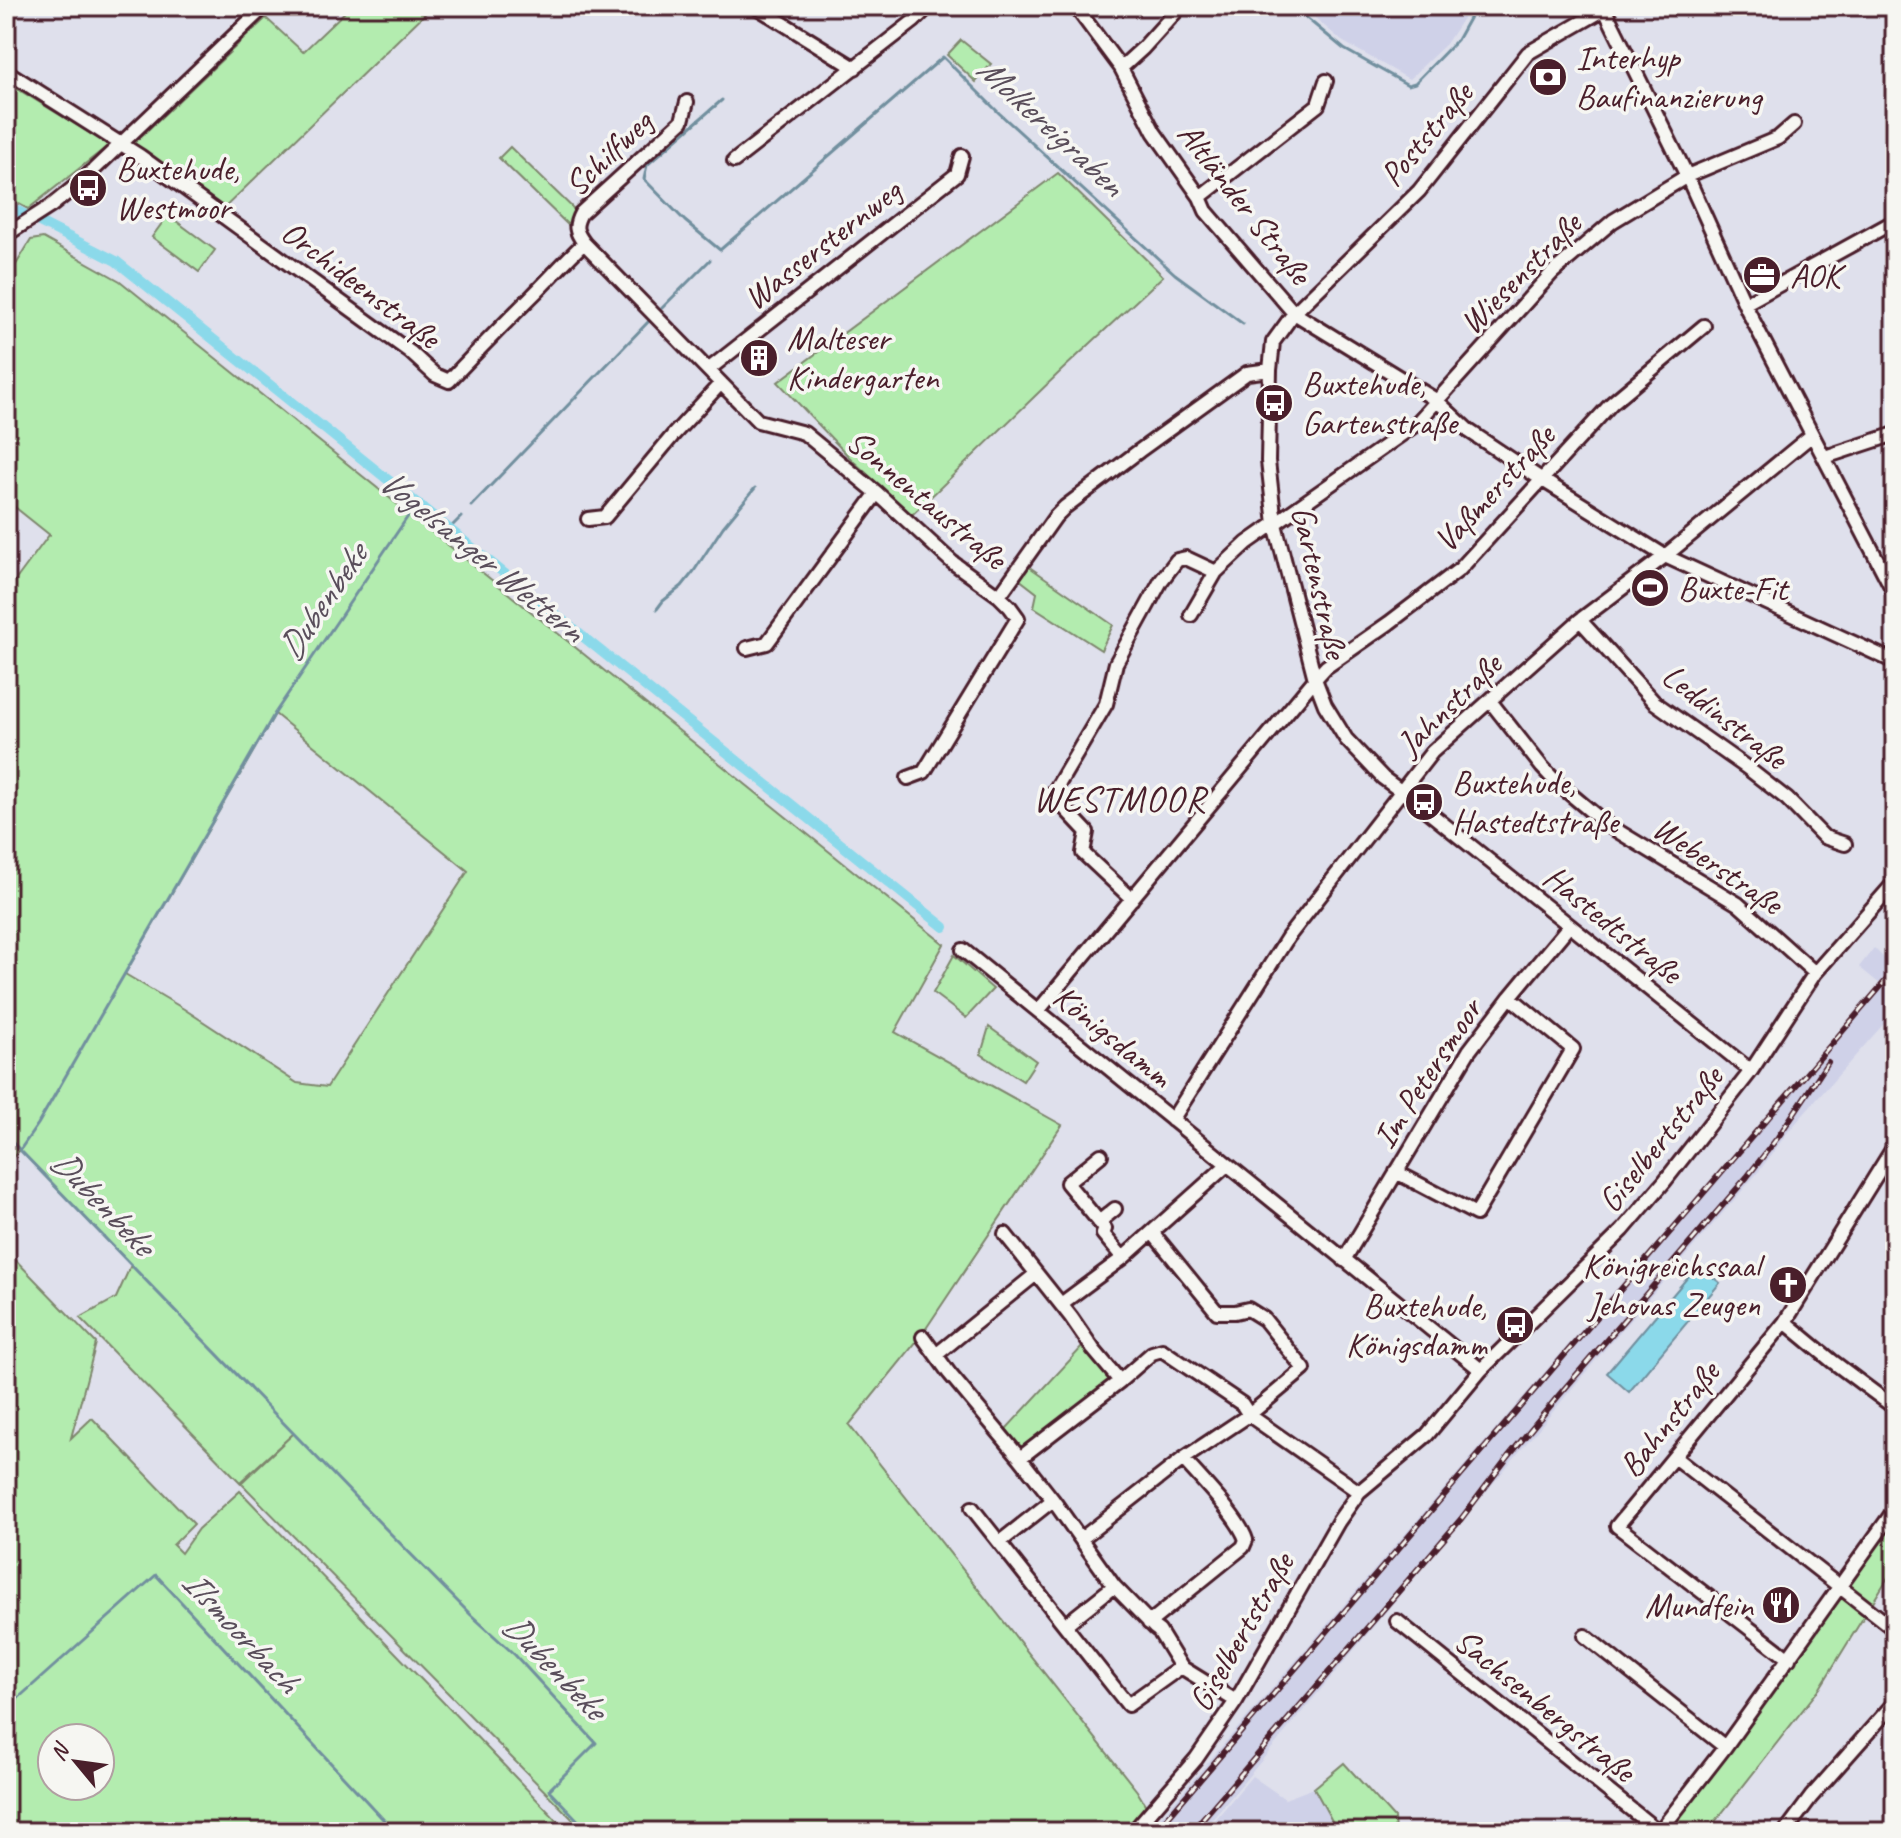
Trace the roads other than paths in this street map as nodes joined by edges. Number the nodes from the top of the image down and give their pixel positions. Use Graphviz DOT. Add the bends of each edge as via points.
graph roads {
  1 [pos="265,6"];
  2 [pos="755,6"];
  3 [pos="929,6"];
  4 [pos="1075,6"];
  5 [pos="1181,6"];
  6 [pos="1606,7"];
  7 [pos="855,68"];
  8 [pos="1121,68"];
  9 [pos="6,71"];
  10 [pos="1326,81"];
  11 [pos="687,102"];
  12 [pos="1794,124"];
  13 [pos="120,144"];
  14 [pos="962,156"];
  15 [pos="734,161"];
  16 [pos="1687,176"];
  17 [pos="1200,197"];
  18 [pos="1895,221"];
  19 [pos="6,235"];
  20 [pos="584,243"];
  21 [pos="1746,303"];
  22 [pos="1294,313"];
  23 [pos="1704,326"];
  24 [pos="708,370"];
  25 [pos="1270,370"];
  26 [pos="721,383"];
  27 [pos="1436,400"];
  28 [pos="1895,434"];
  29 [pos="1812,435"];
  30 [pos="1825,457"];
  31 [pos="1541,479"];
  32 [pos="877,493"];
  33 [pos="588,519"];
  34 [pos="1275,524"];
  35 [pos="1665,556"];
  36 [pos="1216,572"];
  37 [pos="1895,594"];
  38 [pos="999,596"];
  39 [pos="1191,615"];
  40 [pos="1580,620"];
  41 [pos="747,648"];
  42 [pos="1895,662"];
  43 [pos="1315,679"];
  44 [pos="1490,701"];
  45 [pos="908,778"];
  46 [pos="1402,792"];
  47 [pos="1845,844"];
  48 [pos="1895,882"];
  49 [pos="1132,899"];
  50 [pos="1569,926"];
  51 [pos="963,950"];
  52 [pos="1815,973"];
  53 [pos="1510,997"];
  54 [pos="1038,1011"];
  55 [pos="1751,1071"];
  56 [pos="1172,1120"];
  57 [pos="1895,1145"];
  58 [pos="1101,1155"];
  59 [pos="1227,1165"];
  60 [pos="1890,1165"];
  61 [pos="1396,1172"];
  62 [pos="1115,1209"];
  63 [pos="1099,1222"];
  64 [pos="1152,1232"];
  65 [pos="1005,1234"];
  66 [pos="1123,1258"];
  67 [pos="1344,1260"];
  68 [pos="1036,1274"];
  69 [pos="1061,1304"];
  70 [pos="1785,1322"];
  71 [pos="923,1337"];
  72 [pos="936,1355"];
  73 [pos="1481,1370"];
  74 [pos="1120,1381"];
  75 [pos="1895,1408"];
  76 [pos="1249,1415"];
  77 [pos="1674,1457"];
  78 [pos="1020,1458"];
  79 [pos="1183,1459"];
  80 [pos="1359,1492"];
  81 [pos="1053,1500"];
  82 [pos="972,1508"];
  83 [pos="1895,1509"];
  84 [pos="1081,1539"];
  85 [pos="1000,1542"];
  86 [pos="1114,1586"];
  87 [pos="1840,1587"];
  88 [pos="1397,1621"];
  89 [pos="1149,1623"];
  90 [pos="1065,1625"];
  91 [pos="1895,1630"];
  92 [pos="1585,1636"];
  93 [pos="1789,1659"];
  94 [pos="1181,1667"];
  95 [pos="1236,1701"];
  96 [pos="1895,1702"];
  97 [pos="1725,1747"];
  98 [pos="1133,1832"];
  99 [pos="1659,1832"];
  100 [pos="1785,1832"];
  1 -- 13 [label="street"];
  2 -- 7 [label="street"];
  3 -- 7 [label="street"];
  4 -- 8 [label="street, Altländer Straße"];
  5 -- 8 [label="street"];
  6 -- 16 [label="street"];
  6 -- 22 [label="street, Poststraße" via="1528,53 1419,191"];
  7 -- 15 [label="street"];
  8 -- 17 [label="street, Altländer Straße" via="1154,132"];
  9 -- 13 [label="street"];
  10 -- 17 [label="street" via="1318,105"];
  11 -- 20 [label="street, Schilfweg" via="682,121 581,213 575,224"];
  12 -- 16 [label="street, Wiesenstraße" via="1778,138"];
  13 -- 19 [label="street" via="82,181"];
  13 -- 20 [label="street, Orchideenstraße" via="449,381"];
  14 -- 24 [label="street, Wassersternweg" via="957,174"];
  16 -- 21 [label="street"];
  16 -- 27 [label="street, Wiesenstraße" via="1613,221 1552,273"];
  17 -- 22 [label="street, Altländer Straße" via="1206,211"];
  18 -- 21 [label="street"];
  20 -- 24 [label="street"];
  21 -- 29 [label="street"];
  22 -- 25 [label="street, Gartenstraße" via="1273,342"];
  22 -- 27 [label="street, Altländer Straße"];
  23 -- 31 [label="street, Vaßmerstraße" via="1612,403"];
  24 -- 26 [label="street"];
  25 -- 34 [label="street, Gartenstraße" via="1268,461"];
  25 -- 38 [label="street, Sonnentaustraße" via="1247,373 1065,507"];
  26 -- 32 [label="street, Sonnentaustraße" via="758,421 804,433"];
  26 -- 33 [label="street" via="605,517"];
  27 -- 31 [label="street, Altländer Straße" via="1469,431"];
  27 -- 34 [label="street, Wiesenstraße" via="1415,425"];
  28 -- 30 [label="street"];
  29 -- 30 [label="street"];
  29 -- 35 [label="street, Jahnstraße"];
  30 -- 37 [label="street"];
  31 -- 35 [label="street, Altländer Straße"];
  31 -- 43 [label="street, Vaßmerstraße" via="1460,569"];
  32 -- 38 [label="street, Sonnentaustraße" via="952,562"];
  32 -- 41 [label="street" via="767,643"];
  34 -- 36 [label="street, Wiesenstraße"];
  34 -- 43 [label="street, Gartenstraße"];
  35 -- 40 [label="street, Jahnstraße"];
  35 -- 42 [label="street, Altländer Straße"];
  36 -- 39 [label="street, Wiesenstraße"];
  36 -- 49 [label="street" via="1186,558 1177,560 1161,581 1120,655 1106,704 1054,792 1087,832 1083,853"];
  38 -- 45 [label="street" via="1018,618 924,772"];
  40 -- 44 [label="street, Jahnstraße"];
  40 -- 47 [label="street, Leddinstraße" via="1654,702 1787,799 1824,837"];
  43 -- 46 [label="street, Hastedtstraße" via="1346,739"];
  43 -- 49 [label="street, Gartenstraße"];
  44 -- 46 [label="street, Jahnstraße" via="1432,752"];
  44 -- 52 [label="street, Weberstraße" via="1542,767 1596,816 1738,904"];
  46 -- 50 [label="street, Hastedtstraße"];
  46 -- 56 [label="street, Jahnstraße" via="1288,937"];
  48 -- 52 [label="street, Giselbertstraße"];
  49 -- 54 [label="street, Gartenstraße"];
  50 -- 53 [label="street, Im Petersmoor"];
  50 -- 55 [label="street, Hastedtstraße"];
  51 -- 54 [label="street, Königsdamm"];
  52 -- 55 [label="street, Giselbertstraße"];
  53 -- 61 [label="street, Im Petersmoor" via="1469,1051"];
  53 -- 61 [label="street" via="1573,1049 1476,1214"];
  54 -- 56 [label="street, Königsdamm"];
  55 -- 73 [label="street, Giselbertstraße" via="1623,1230"];
  56 -- 59 [label="street, Königsdamm"];
  57 -- 60 [label="street, Bahnstraße"];
  58 -- 63 [label="street" via="1067,1183"];
  59 -- 64 [label="street"];
  59 -- 67 [label="street, Königsdamm"];
  60 -- 70 [label="street, Bahnstraße"];
  61 -- 67 [label="street, Im Petersmoor"];
  62 -- 63 [label="street"];
  63 -- 66 [label="street"];
  64 -- 66 [label="street"];
  64 -- 76 [label="street" via="1217,1312 1248,1309 1264,1319 1304,1369"];
  65 -- 68 [label="street"];
  66 -- 69 [label="street"];
  67 -- 73 [label="street, Königsdamm"];
  68 -- 69 [label="street"];
  68 -- 72 [label="street"];
  69 -- 74 [label="street"];
  70 -- 75 [label="street"];
  70 -- 77 [label="street, Bahnstraße"];
  71 -- 72 [label="street"];
  72 -- 78 [label="street"];
  73 -- 80 [label="street, Giselbertstraße" via="1427,1435"];
  74 -- 76 [label="street" via="1162,1350 1242,1404"];
  74 -- 78 [label="street"];
  76 -- 79 [label="street"];
  76 -- 80 [label="street"];
  77 -- 87 [label="street"];
  77 -- 93 [label="street, Bahnstraße" via="1617,1526"];
  78 -- 81 [label="street"];
  79 -- 84 [label="street"];
  79 -- 89 [label="street" via="1246,1540"];
  80 -- 95 [label="street, Giselbertstraße"];
  81 -- 84 [label="street"];
  81 -- 85 [label="street"];
  82 -- 85 [label="street"];
  83 -- 87 [label="street"];
  84 -- 86 [label="street"];
  85 -- 90 [label="street"];
  86 -- 89 [label="street"];
  86 -- 90 [label="street"];
  87 -- 91 [label="street"];
  87 -- 93 [label="street"];
  88 -- 99 [label="street, Sachsenbergstraße"];
  89 -- 94 [label="street"];
  90 -- 94 [label="street" via="1128,1705"];
  92 -- 97 [label="street"];
  93 -- 97 [label="street"];
  94 -- 95 [label="street"];
  95 -- 98 [label="street, Giselbertstraße" via="1196,1759"];
  96 -- 100 [label="street"];
  97 -- 99 [label="street"];
}
